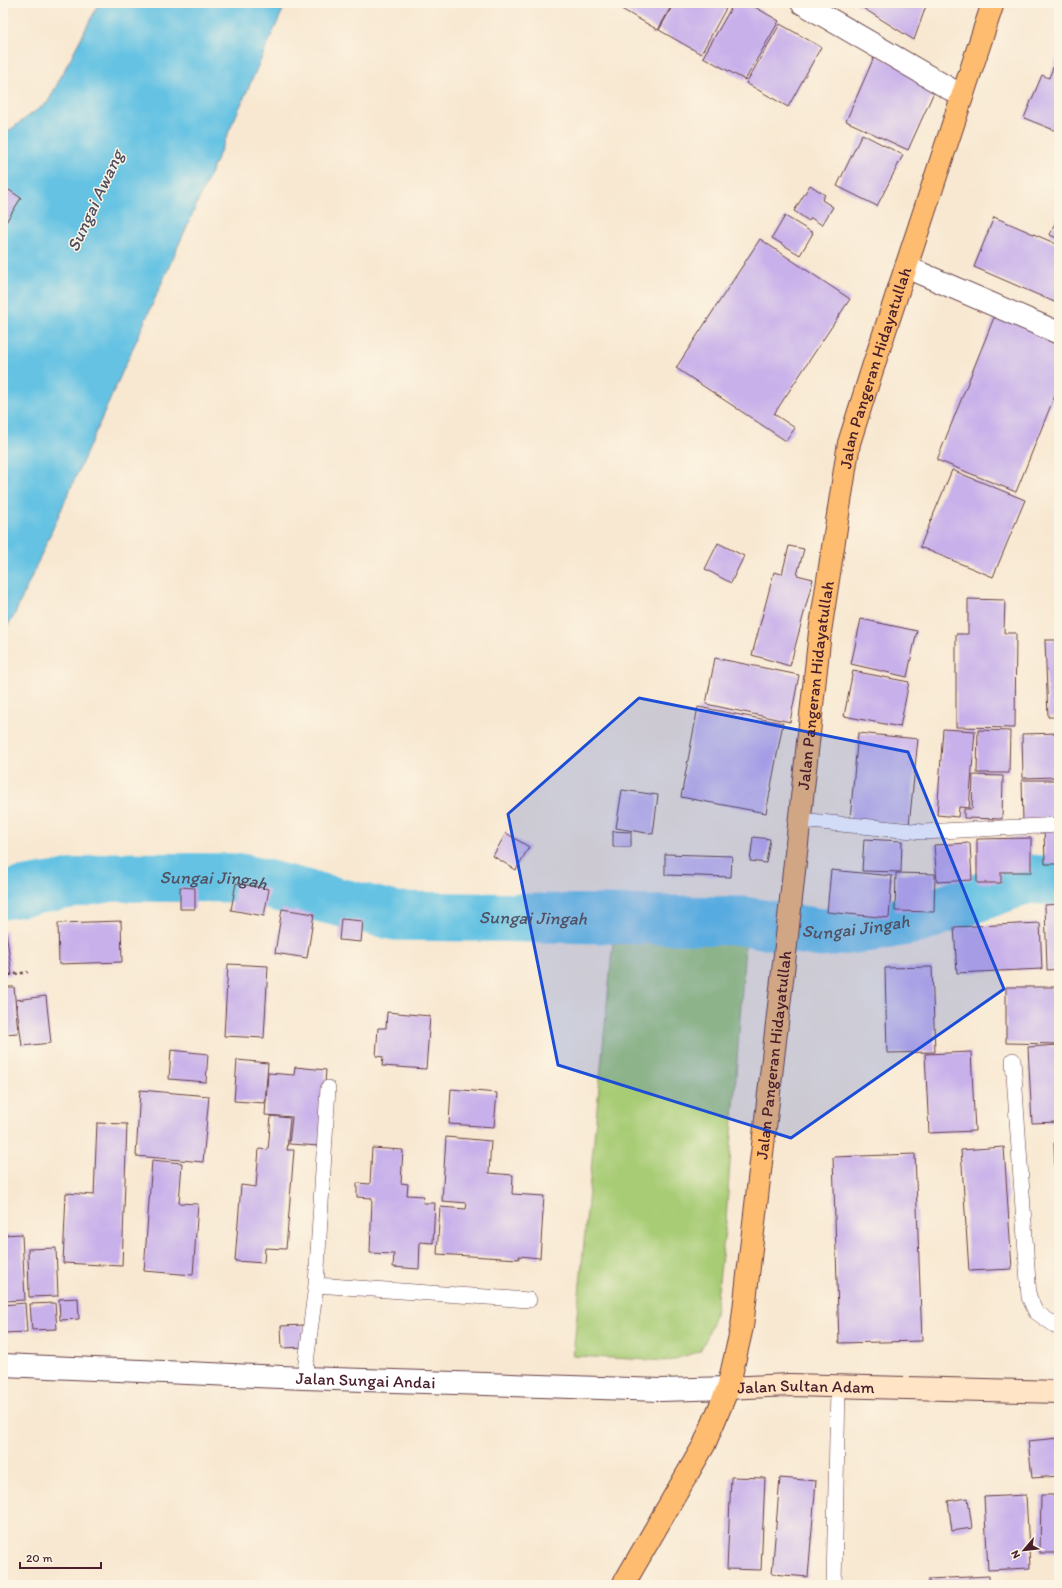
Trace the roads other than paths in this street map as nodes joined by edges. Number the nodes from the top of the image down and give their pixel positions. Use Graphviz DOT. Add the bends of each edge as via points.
graph roads {
  1 [pos="802,3"];
  2 [pos="993,3"];
  3 [pos="962,96"];
  4 [pos="906,267"];
  5 [pos="1059,333"];
  6 [pos="799,820"];
  7 [pos="1059,825"];
  8 [pos="1013,1060"];
  9 [pos="328,1088"];
  10 [pos="316,1285"];
  11 [pos="528,1300"];
  12 [pos="1059,1328"];
  13 [pos="3,1365"];
  14 [pos="304,1378"];
  15 [pos="838,1387"];
  16 [pos="728,1388"];
  17 [pos="1059,1392"];
  18 [pos="623,1585"];
  19 [pos="834,1585"];
  1 -- 3 [label="street"];
  2 -- 3 [label="main road, Jalan Pangeran Hidayatullah"];
  3 -- 4 [label="main road, Jalan Pangeran Hidayatullah"];
  4 -- 5 [label="street"];
  4 -- 6 [label="main road, Jalan Pangeran Hidayatullah" via="849,443 820,632"];
  6 -- 7 [label="lane" via="923,832"];
  6 -- 16 [label="main road, Jalan Pangeran Hidayatullah" via="742,1327"];
  8 -- 12 [label="lane" via="1029,1297 1036,1312"];
  9 -- 10 [label="lane"];
  10 -- 11 [label="lane"];
  10 -- 14 [label="lane"];
  13 -- 14 [label="street, Jalan Sungai Andai"];
  14 -- 16 [label="street, Jalan Sungai Andai" via="661,1390"];
  15 -- 16 [label="main road, Jalan Sultan Adam"];
  15 -- 17 [label="main road, Jalan Sultan Adam"];
  15 -- 19 [label="lane"];
  16 -- 18 [label="main road, Jalan Sultan Adam" via="704,1446"];
}
